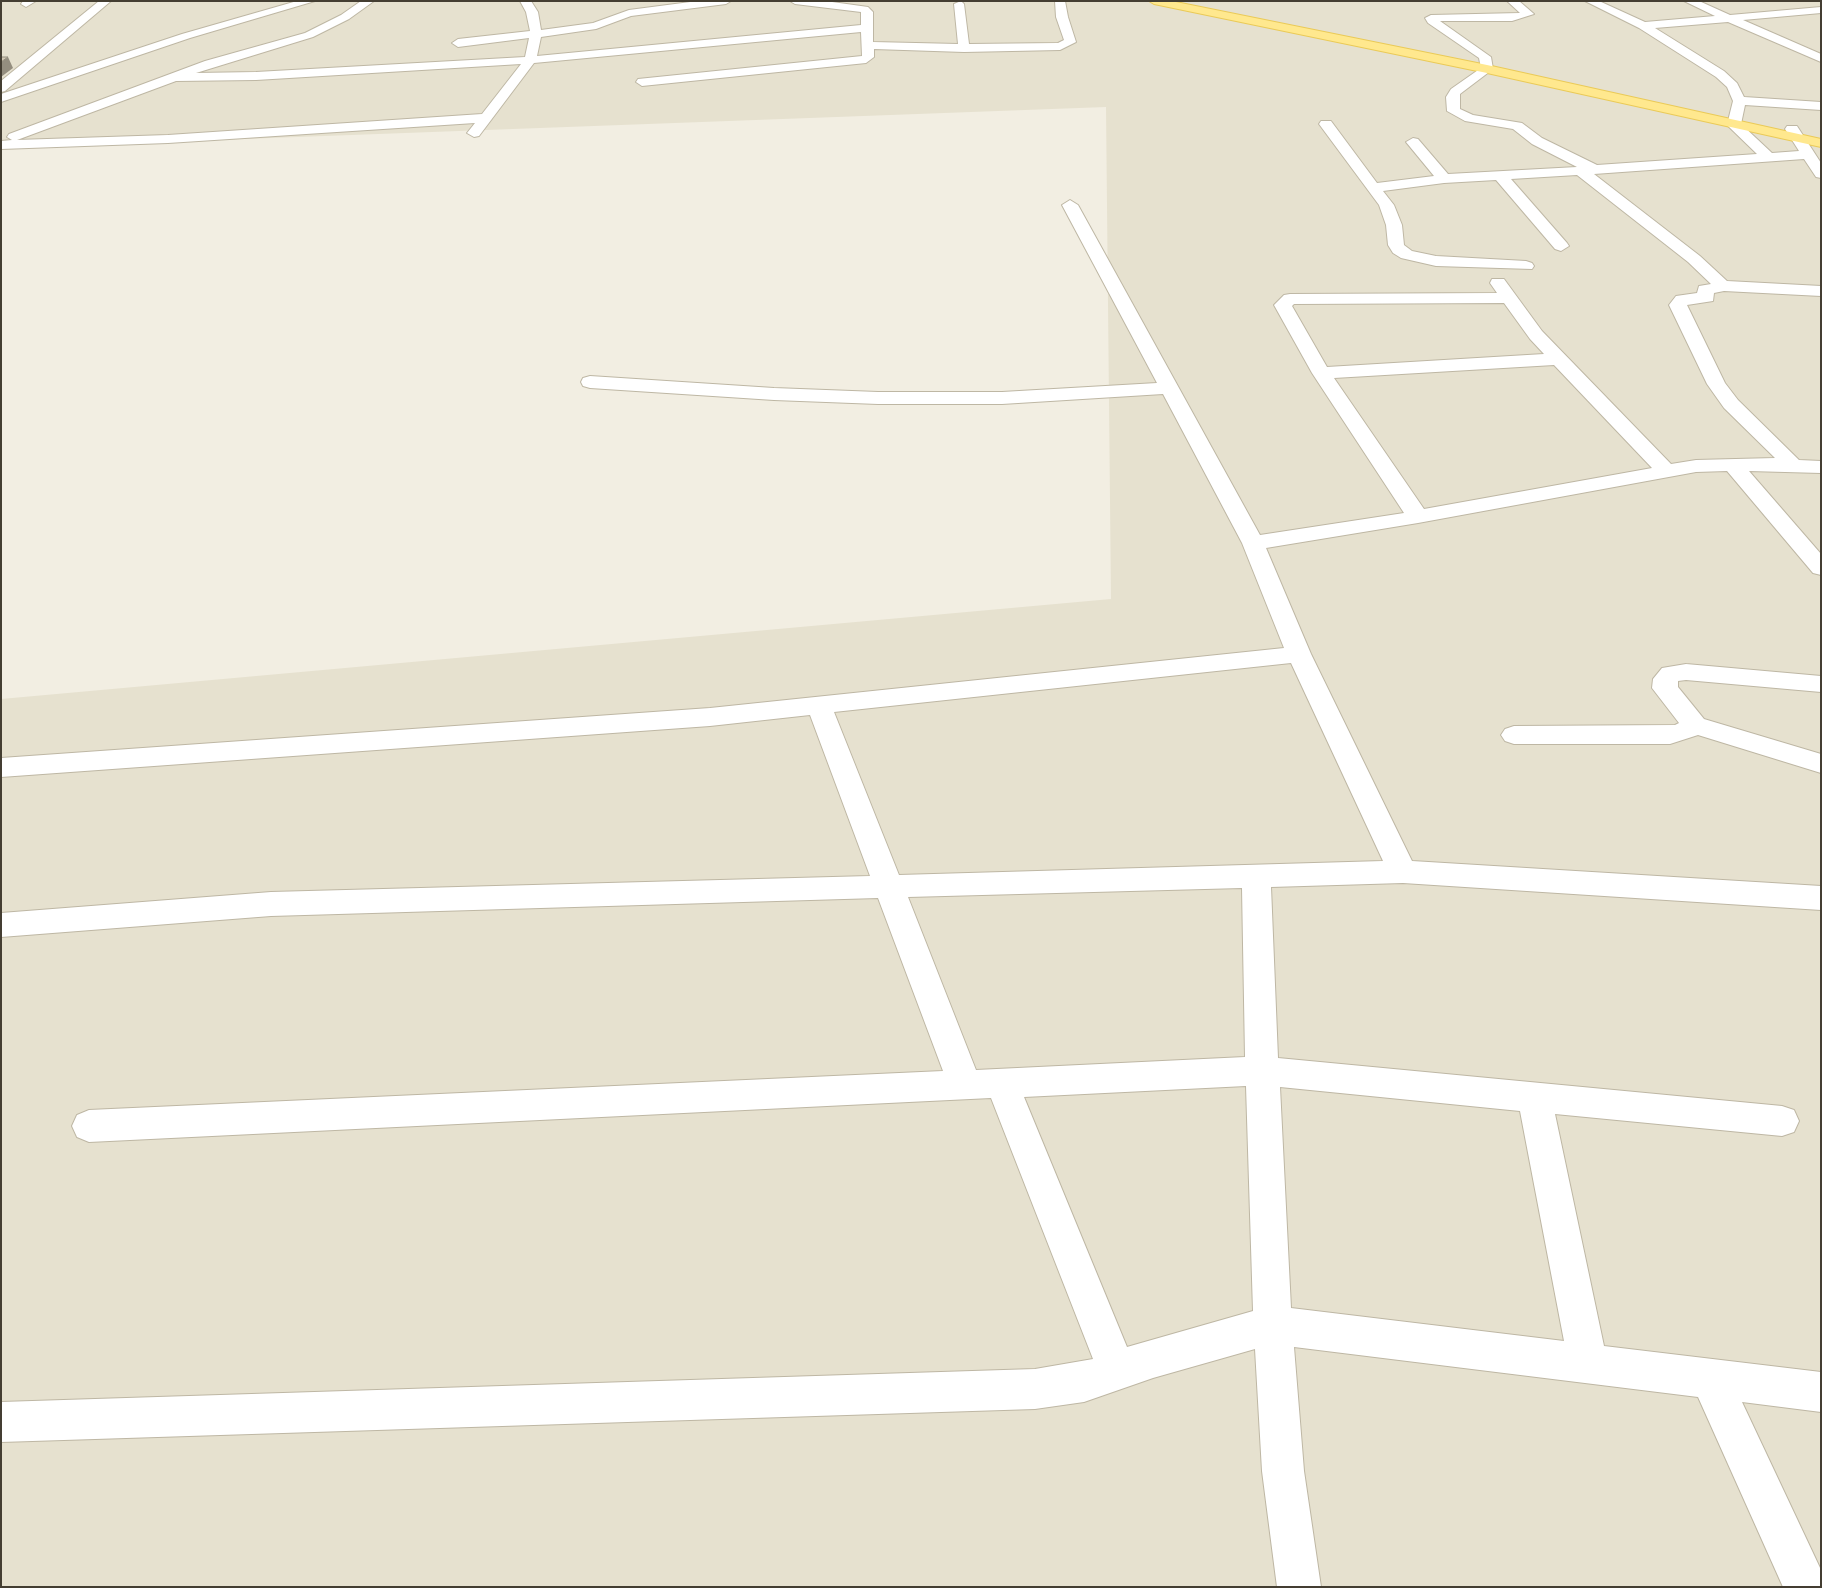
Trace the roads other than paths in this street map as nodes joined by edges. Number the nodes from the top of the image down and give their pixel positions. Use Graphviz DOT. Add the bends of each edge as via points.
graph roads {
  1 [pos="106,1"];
  2 [pos="310,1"];
  3 [pos="369,1"];
  4 [pos="525,1"];
  5 [pos="726,1"];
  6 [pos="795,1"];
  7 [pos="1060,1"];
  8 [pos="1154,1"];
  9 [pos="1187,1"];
  10 [pos="1512,1"];
  11 [pos="1590,1"];
  12 [pos="1688,1"];
  13 [pos="959,4"];
  14 [pos="1438,7"];
  15 [pos="1821,10"];
  16 [pos="1451,17"];
  17 [pos="1730,19"];
  18 [pos="1643,26"];
  19 [pos="867,28"];
  20 [pos="536,34"];
  21 [pos="1805,38"];
  22 [pos="1781,40"];
  23 [pos="458,42"];
  24 [pos="867,45"];
  25 [pos="964,48"];
  26 [pos="1821,58"];
  27 [pos="530,60"];
  28 [pos="1486,65"];
  29 [pos="175,77"];
  30 [pos="642,82"];
  31 [pos="4,83"];
  32 [pos="1,98"];
  33 [pos="1738,101"];
  34 [pos="1821,106"];
  35 [pos="485,118"];
  36 [pos="1734,120"];
  37 [pos="1326,124"];
  38 [pos="1795,134"];
  39 [pos="1821,135"];
  40 [pos="470,138"];
  41 [pos="1413,142"];
  42 [pos="1821,143"];
  43 [pos="1,144"];
  44 [pos="1808,154"];
  45 [pos="1769,157"];
  46 [pos="1587,170"];
  47 [pos="1821,174"];
  48 [pos="1499,175"];
  49 [pos="1444,179"];
  50 [pos="1374,188"];
  51 [pos="1070,205"];
  52 [pos="1561,246"];
  53 [pos="1526,266"];
  54 [pos="1494,276"];
  55 [pos="1720,286"];
  56 [pos="1821,291"];
  57 [pos="1507,298"];
  58 [pos="1558,359"];
  59 [pos="1321,373"];
  60 [pos="590,382"];
  61 [pos="1169,388"];
  62 [pos="1732,464"];
  63 [pos="1793,465"];
  64 [pos="1821,467"];
  65 [pos="1665,470"];
  66 [pos="1418,517"];
  67 [pos="1253,542"];
  68 [pos="1821,568"];
  69 [pos="1299,654"];
  70 [pos="1821,684"];
  71 [pos="819,706"];
  72 [pos="1694,725"];
  73 [pos="1514,735"];
  74 [pos="1821,764"];
  75 [pos="1,768"];
  76 [pos="1403,872"];
  77 [pos="1256,876"];
  78 [pos="888,886"];
  79 [pos="1821,898"];
  80 [pos="1,925"];
  81 [pos="1262,1071"];
  82 [pos="1002,1083"];
  83 [pos="965,1085"];
  84 [pos="1534,1097"];
  85 [pos="1782,1121"];
  86 [pos="89,1126"];
  87 [pos="1273,1325"];
  88 [pos="1588,1364"];
  89 [pos="1117,1371"];
  90 [pos="1710,1379"];
  91 [pos="1821,1392"];
  92 [pos="1,1422"];
  93 [pos="1301,1586"];
  94 [pos="1806,1587"];
  1 -- 31 [label="street"];
  2 -- 32 [label="street" via="186,36"];
  3 -- 29 [label="street" via="309,35 238,54"];
  4 -- 20 [label="street" via="532,12"];
  5 -- 20 [label="street" via="629,13 588,28"];
  6 -- 19 [label="street" via="860,8 866,12"];
  7 -- 25 [label="street" via="1070,42 1067,45"];
  8 -- 28 [label="main road"];
  9 -- 28 [label="main road"];
  10 -- 16 [label="street" via="1528,14 1512,18"];
  11 -- 18 [label="street"];
  12 -- 17 [label="street"];
  13 -- 25 [label="street"];
  14 -- 16 [label="street"];
  15 -- 17 [label="street"];
  16 -- 28 [label="street" via="1431,18 1482,54"];
  17 -- 18 [label="street"];
  17 -- 22 [label="street"];
  18 -- 33 [label="street" via="1720,74 1733,86"];
  19 -- 24 [label="street"];
  19 -- 27 [label="street"];
  20 -- 23 [label="street"];
  20 -- 27 [label="street"];
  21 -- 22 [label="street"];
  22 -- 26 [label="street"];
  24 -- 25 [label="street"];
  24 -- 30 [label="street" via="868,57 861,61"];
  27 -- 29 [label="street" via="246,77"];
  27 -- 35 [label="street"];
  28 -- 36 [label="main road"];
  28 -- 46 [label="street" via="1455,92 1452,97 1454,110 1470,118 1517,126"];
  29 -- 43 [label="street"];
  33 -- 34 [label="street"];
  33 -- 36 [label="street"];
  35 -- 40 [label="street"];
  35 -- 43 [label="street" via="168,139"];
  36 -- 38 [label="main road"];
  36 -- 45 [label="street"];
  37 -- 50 [label="street"];
  38 -- 39 [label="main road"];
  38 -- 42 [label="main road"];
  38 -- 44 [label="street"];
  41 -- 49 [label="street"];
  44 -- 45 [label="street"];
  44 -- 47 [label="street"];
  45 -- 46 [label="street"];
  46 -- 48 [label="street"];
  46 -- 55 [label="street" via="1694,259"];
  48 -- 49 [label="street"];
  48 -- 52 [label="street"];
  49 -- 50 [label="street"];
  50 -- 53 [label="street" via="1391,214 1399,250 1443,262"];
  51 -- 61 [label="street"];
  54 -- 57 [label="street"];
  55 -- 56 [label="street"];
  55 -- 63 [label="street" via="1705,290 1708,297 1682,300 1678,305 1716,384 1731,404"];
  57 -- 58 [label="street"];
  57 -- 59 [label="street" via="1285,301 1283,305 1289,320"];
  58 -- 59 [label="street"];
  58 -- 65 [label="street"];
  59 -- 66 [label="street"];
  60 -- 61 [label="street" via="888,398 1002,398"];
  61 -- 67 [label="street"];
  62 -- 63 [label="street"];
  62 -- 65 [label="street"];
  62 -- 68 [label="street"];
  63 -- 64 [label="street"];
  65 -- 66 [label="street"];
  66 -- 67 [label="street"];
  67 -- 69 [label="street"];
  69 -- 71 [label="street"];
  69 -- 76 [label="street"];
  70 -- 72 [label="street" via="1686,672 1671,674 1666,679 1665,688"];
  71 -- 75 [label="street" via="618,725"];
  71 -- 78 [label="street"];
  72 -- 73 [label="street" via="1670,735"];
  72 -- 74 [label="street"];
  76 -- 77 [label="street"];
  76 -- 79 [label="street"];
  77 -- 78 [label="street"];
  77 -- 81 [label="street"];
  78 -- 80 [label="street" via="271,904"];
  78 -- 83 [label="street"];
  81 -- 82 [label="street"];
  81 -- 84 [label="street"];
  81 -- 87 [label="street"];
  82 -- 83 [label="street"];
  82 -- 89 [label="street"];
  83 -- 86 [label="street"];
  84 -- 85 [label="street"];
  84 -- 88 [label="street"];
  87 -- 88 [label="street"];
  87 -- 89 [label="street"];
  87 -- 93 [label="street" via="1283,1471"];
  88 -- 90 [label="street"];
  89 -- 92 [label="street" via="1084,1382 1034,1389"];
  90 -- 91 [label="street"];
  90 -- 94 [label="street"];
}
